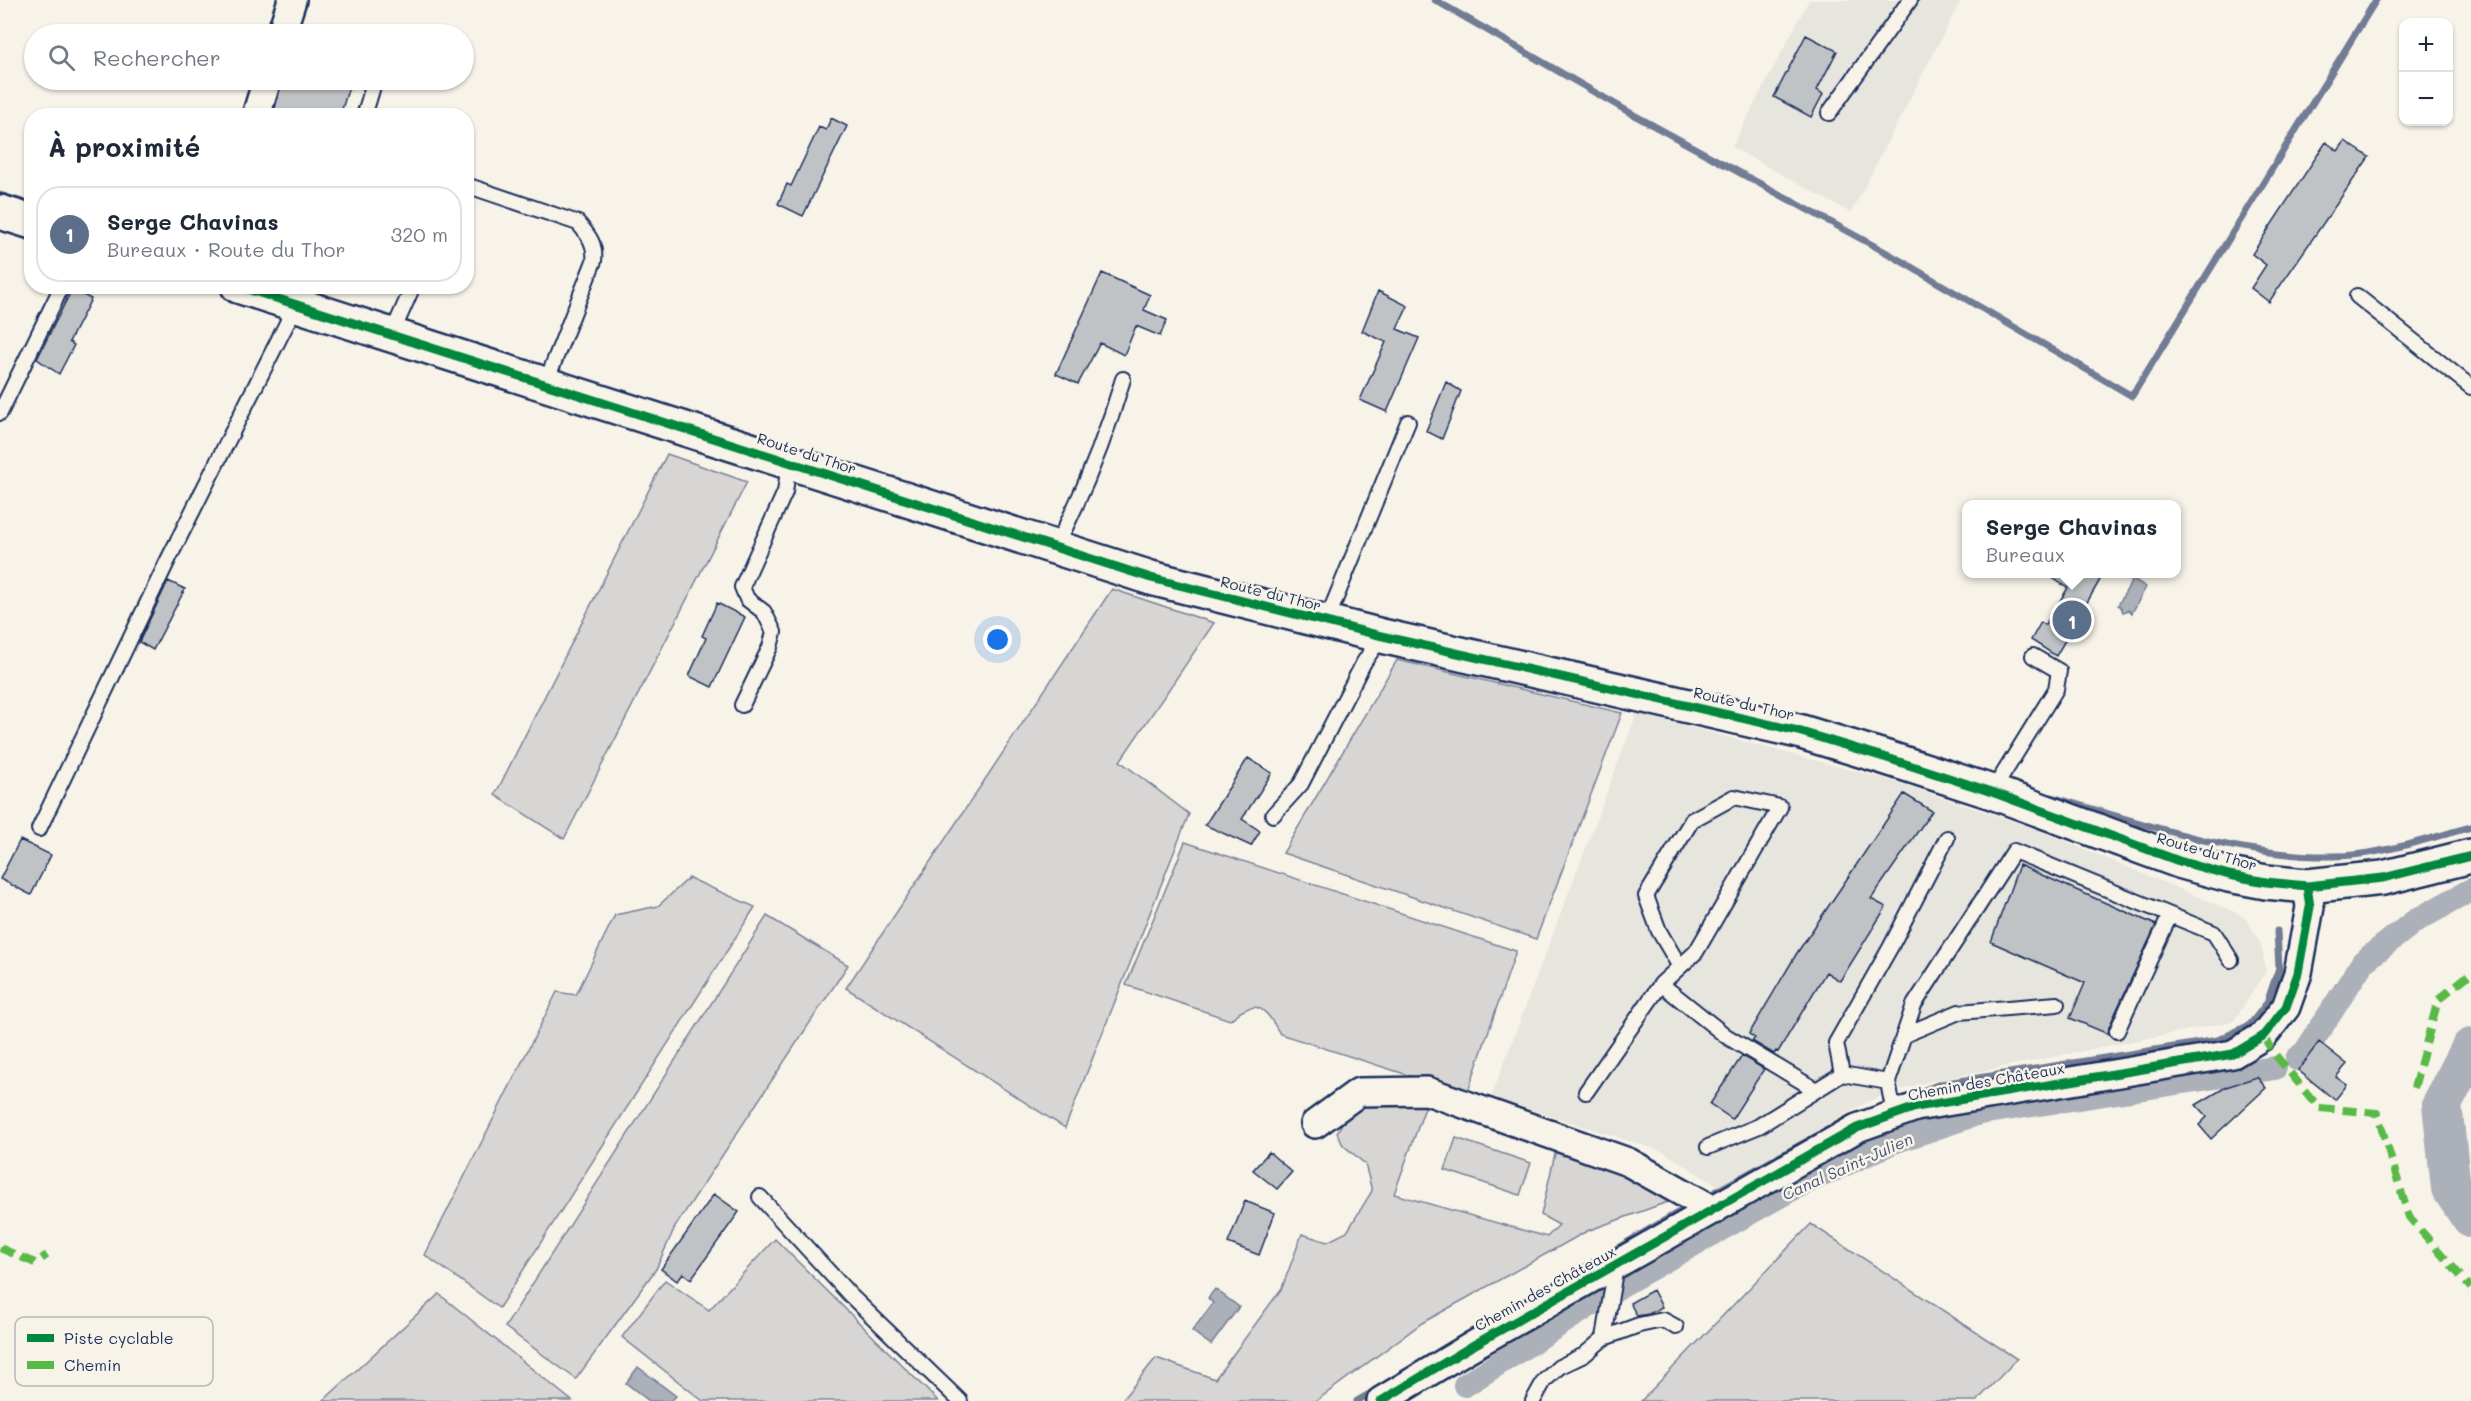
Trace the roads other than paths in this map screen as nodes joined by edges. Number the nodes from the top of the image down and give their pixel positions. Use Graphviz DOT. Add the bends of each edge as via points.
graph roads {
  1 [pos="292,0"];
  2 [pos="1910,0"];
  3 [pos="284,24"];
  4 [pos="264,90"];
  5 [pos="372,90"];
  6 [pos="258,108"];
  7 [pos="366,108"];
  8 [pos="1829,113"];
  9 [pos="474,188"];
  10 [pos="0,212"];
  11 [pos="24,220"];
  12 [pos="58,294"];
  13 [pos="262,294"];
  14 [pos="409,294"];
  15 [pos="2357,296"];
  16 [pos="296,305"];
  17 [pos="391,336"];
  18 [pos="1123,379"];
  19 [pos="549,386"];
  20 [pos="2471,387"];
  21 [pos="0,412"];
  22 [pos="1408,422"];
  23 [pos="789,464"];
  24 [pos="1055,548"];
  25 [pos="1326,622"];
  26 [pos="1382,636"];
  27 [pos="2033,656"];
  28 [pos="742,705"];
  29 [pos="1992,792"];
  30 [pos="1273,815"];
  31 [pos="39,829"];
  32 [pos="1947,838"];
  33 [pos="2471,856"];
  34 [pos="2307,886"];
  35 [pos="2170,915"];
  36 [pos="2231,960"];
  37 [pos="1680,967"];
  38 [pos="1662,984"];
  39 [pos="2057,1004"];
  40 [pos="2117,1031"];
  41 [pos="1904,1035"];
  42 [pos="1842,1074"];
  43 [pos="1888,1082"];
  44 [pos="1816,1090"];
  45 [pos="1586,1092"];
  46 [pos="1894,1114"];
  47 [pos="1315,1124"];
  48 [pos="1708,1147"];
  49 [pos="760,1197"];
  50 [pos="1714,1210"];
  51 [pos="1617,1265"];
  52 [pos="1676,1327"];
  53 [pos="1604,1338"];
  54 [pos="960,1401"];
  55 [pos="1382,1401"];
  56 [pos="1533,1401"];
  1 -- 3 [label="street"];
  2 -- 8 [label="lane"];
  4 -- 6 [label="street"];
  5 -- 7 [label="lane"];
  9 -- 19 [label="lane" via="578,223 596,248 550,372"];
  10 -- 11 [label="street"];
  12 -- 21 [label="lane"];
  13 -- 16 [label="street, Route du Thor"];
  14 -- 17 [label="lane"];
  15 -- 20 [label="lane"];
  16 -- 17 [label="street, Route du Thor"];
  16 -- 31 [label="lane"];
  17 -- 19 [label="street, Route du Thor"];
  18 -- 24 [label="lane" via="1112,419"];
  19 -- 23 [label="street, Route du Thor"];
  22 -- 25 [label="lane"];
  23 -- 24 [label="street, Route du Thor"];
  23 -- 28 [label="lane" via="785,492 742,587 747,599 764,612 774,632"];
  24 -- 25 [label="street, Route du Thor" via="1151,578"];
  25 -- 26 [label="street, Route du Thor"];
  26 -- 29 [label="street, Route du Thor" via="1798,731"];
  26 -- 30 [label="lane" via="1364,662 1301,784"];
  27 -- 29 [label="lane" via="2059,671 2056,689"];
  29 -- 34 [label="street, Route du Thor" via="2179,861 2266,882"];
  32 -- 42 [label="lane" via="1836,1043"];
  33 -- 34 [label="street" via="2383,878"];
  34 -- 46 [label="street, Chemin des Châteaux" via="2310,907 2298,973 2286,1007 2263,1036 2233,1054 1916,1107"];
  35 -- 36 [label="lane" via="2214,933"];
  35 -- 40 [label="lane"];
  35 -- 41 [label="lane" via="2014,851 1914,1005"];
  37 -- 37 [label="lane" via="1659,931 1646,896 1692,820 1734,797 1780,807 1696,952"];
  37 -- 38 [label="lane"];
  38 -- 44 [label="lane" via="1726,1036"];
  38 -- 45 [label="lane"];
  39 -- 41 [label="lane" via="1959,1012"];
  41 -- 43 [label="lane"];
  42 -- 43 [label="lane"];
  42 -- 44 [label="lane"];
  43 -- 46 [label="lane"];
  44 -- 48 [label="lane" via="1759,1126"];
  46 -- 50 [label="street, Chemin des Châteaux" via="1857,1128"];
  47 -- 50 [label="street" via="1359,1092 1427,1091 1628,1162"];
  49 -- 54 [label="lane" via="851,1296"];
  50 -- 51 [label="street, Chemin des Châteaux"];
  51 -- 53 [label="lane"];
  51 -- 55 [label="street, Chemin des Châteaux"];
  52 -- 53 [label="lane" via="1663,1320 1639,1324"];
  53 -- 56 [label="lane" via="1584,1355 1559,1367 1544,1381"];
}
